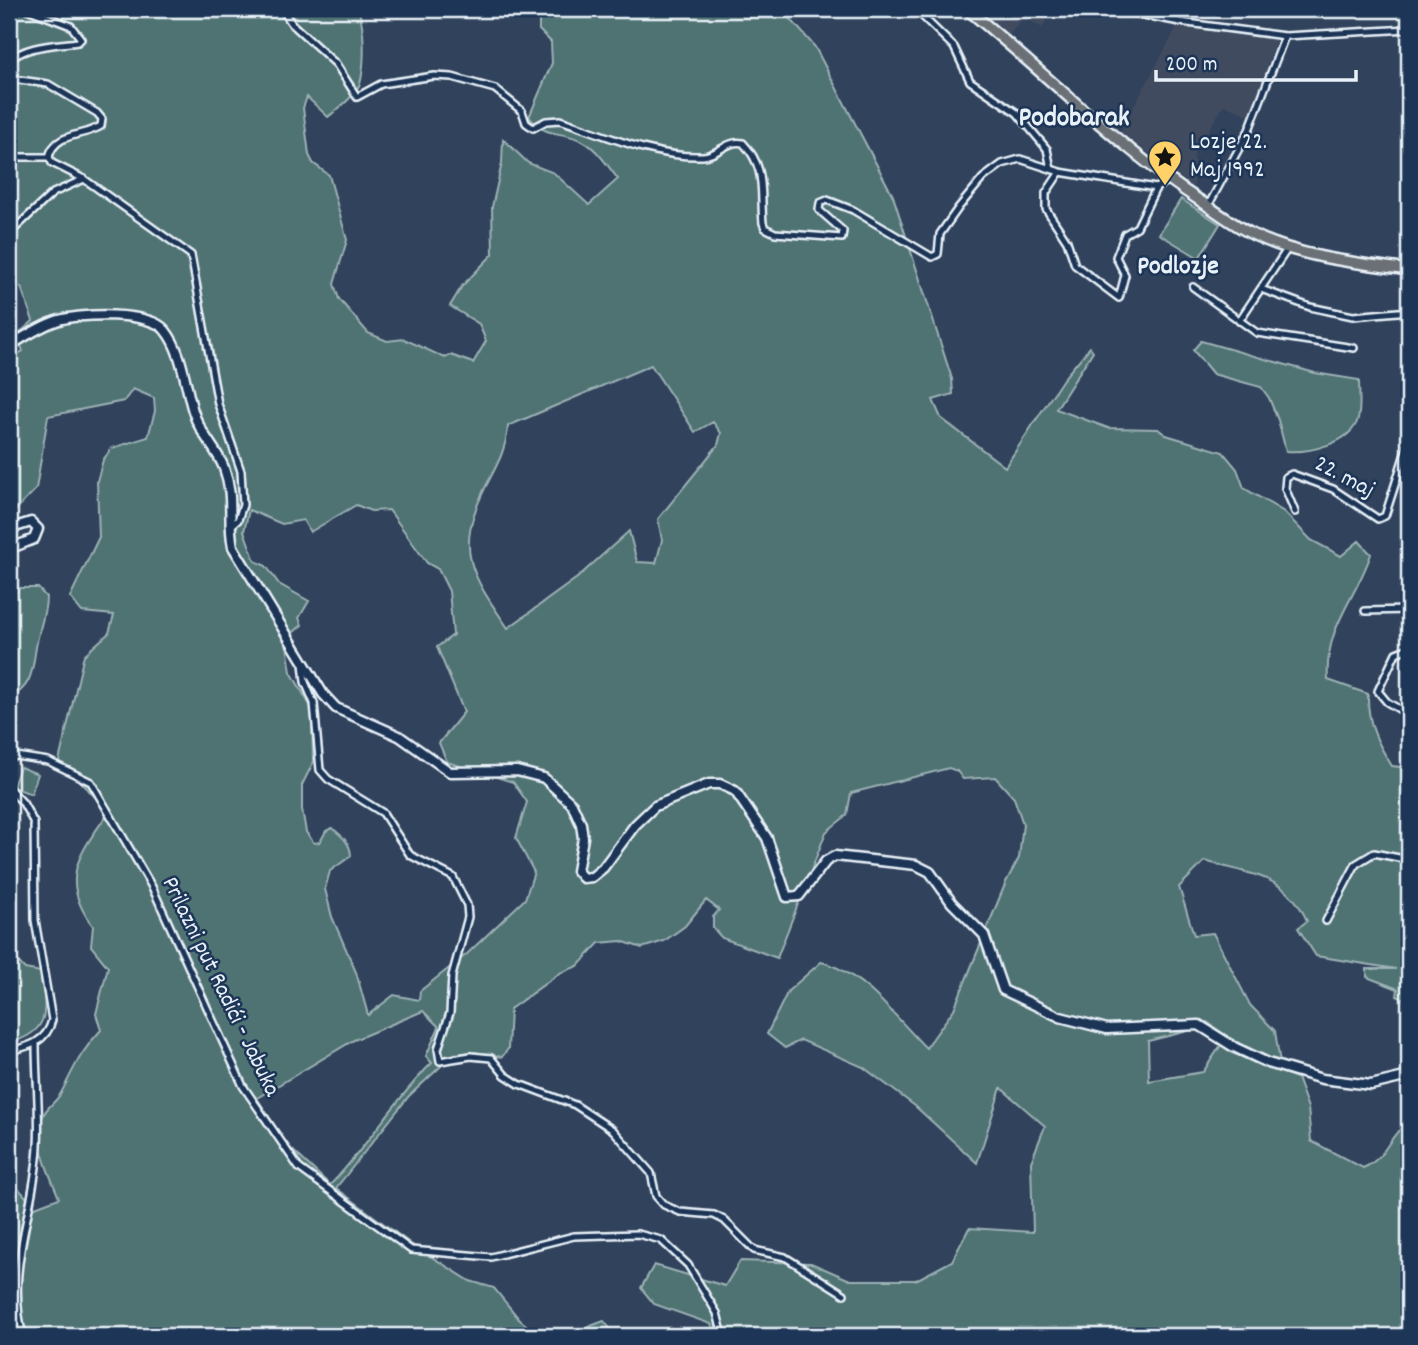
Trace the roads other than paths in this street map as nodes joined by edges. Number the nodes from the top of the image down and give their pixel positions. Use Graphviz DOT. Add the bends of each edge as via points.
graph roads {
  1 [pos="27,9"];
  2 [pos="282,9"];
  3 [pos="915,9"];
  4 [pos="967,9"];
  5 [pos="1112,9"];
  6 [pos="1409,29"];
  7 [pos="1285,36"];
  8 [pos="9,61"];
  9 [pos="9,75"];
  10 [pos="9,157"];
  11 [pos="49,157"];
  12 [pos="1051,169"];
  13 [pos="1060,172"];
  14 [pos="84,179"];
  15 [pos="1168,181"];
  16 [pos="1156,188"];
  17 [pos="1208,206"];
  18 [pos="9,234"];
  19 [pos="1288,248"];
  20 [pos="1409,270"];
  21 [pos="1194,287"];
  22 [pos="1261,289"];
  23 [pos="1409,311"];
  24 [pos="1239,321"];
  25 [pos="9,346"];
  26 [pos="1354,348"];
  27 [pos="1409,441"];
  28 [pos="1296,512"];
  29 [pos="229,528"];
  30 [pos="9,529"];
  31 [pos="9,549"];
  32 [pos="1409,610"];
  33 [pos="1365,611"];
  34 [pos="1409,648"];
  35 [pos="303,660"];
  36 [pos="1409,715"];
  37 [pos="9,755"];
  38 [pos="9,788"];
  39 [pos="1409,859"];
  40 [pos="1326,921"];
  41 [pos="36,1044"];
  42 [pos="9,1051"];
  43 [pos="1409,1076"];
  44 [pos="844,1294"];
  45 [pos="23,1336"];
  46 [pos="723,1336"];
  1 -- 8 [label="street" via="71,26 80,38"];
  2 -- 12 [label="street" via="335,64 357,97 381,84 452,77 495,89 522,111 533,128 561,120 648,149 685,155 705,156 731,143 743,143 760,169 763,223 769,231 842,238 843,232 819,210 820,203 827,200 913,243 930,257 937,254 940,234 974,188 1002,164 1020,159"];
  3 -- 12 [label="street" via="954,47 970,81 1017,113 1047,149"];
  4 -- 15 [label="main road"];
  5 -- 7 [label="street"];
  6 -- 7 [label="street"];
  7 -- 17 [label="street" via="1249,130"];
  9 -- 11 [label="street" via="57,88 102,119 97,128 61,139"];
  10 -- 11 [label="street"];
  11 -- 14 [label="street"];
  12 -- 13 [label="street"];
  13 -- 16 [label="street"];
  13 -- 16 [label="street" via="1046,193 1046,209 1079,270 1119,298 1125,275 1116,257 1125,234 1136,227"];
  14 -- 18 [label="street" via="53,193"];
  14 -- 29 [label="street" via="191,256 218,404 242,479 243,505 238,520"];
  15 -- 16 [label="street"];
  15 -- 17 [label="main road"];
  17 -- 19 [label="main road" via="1255,236"];
  19 -- 20 [label="main road"];
  19 -- 22 [label="street"];
  21 -- 24 [label="street"];
  22 -- 23 [label="street" via="1353,316"];
  22 -- 24 [label="street"];
  24 -- 26 [label="street" via="1275,338"];
  25 -- 29 [label="main road" via="38,328 75,317 136,317 157,322 172,343 198,425 223,467 233,504"];
  27 -- 28 [label="street, 22. maj" via="1385,516 1378,519 1333,489 1292,474 1286,477 1284,488"];
  29 -- 35 [label="main road" via="237,554"];
  30 -- 31 [label="main road" via="31,522 38,528 34,539"];
  32 -- 33 [label="street"];
  34 -- 36 [label="street" via="1395,653 1378,691"];
  35 -- 43 [label="main road" via="336,708 399,736 446,770 517,771 544,778 558,788 581,824 577,871 583,878 603,868 655,806 679,794 720,784 735,791 767,838 787,897 799,896 835,856 916,865 935,877 952,903 984,934 1003,989 1060,1017 1107,1029 1199,1025 1268,1063 1322,1079 1371,1085"];
  35 -- 44 [label="street" via="305,682 314,703 320,770 383,813 410,855 453,877 467,905 452,976 450,1013 438,1049 440,1061 491,1058 519,1084 593,1114 637,1154 664,1205 724,1220 754,1250 785,1257"];
  37 -- 46 [label="street, Prilazni put Radići - Jabuka" via="48,761 91,782 152,887 243,1086 299,1168 411,1250 491,1257 574,1236 638,1234 661,1240 688,1265 717,1313"];
  38 -- 41 [label="street" via="23,803 36,832 35,920 52,1020"];
  39 -- 40 [label="street" via="1374,853 1356,864"];
  41 -- 42 [label="street"];
  41 -- 45 [label="street" via="38,1147 19,1255 17,1311"];
}
